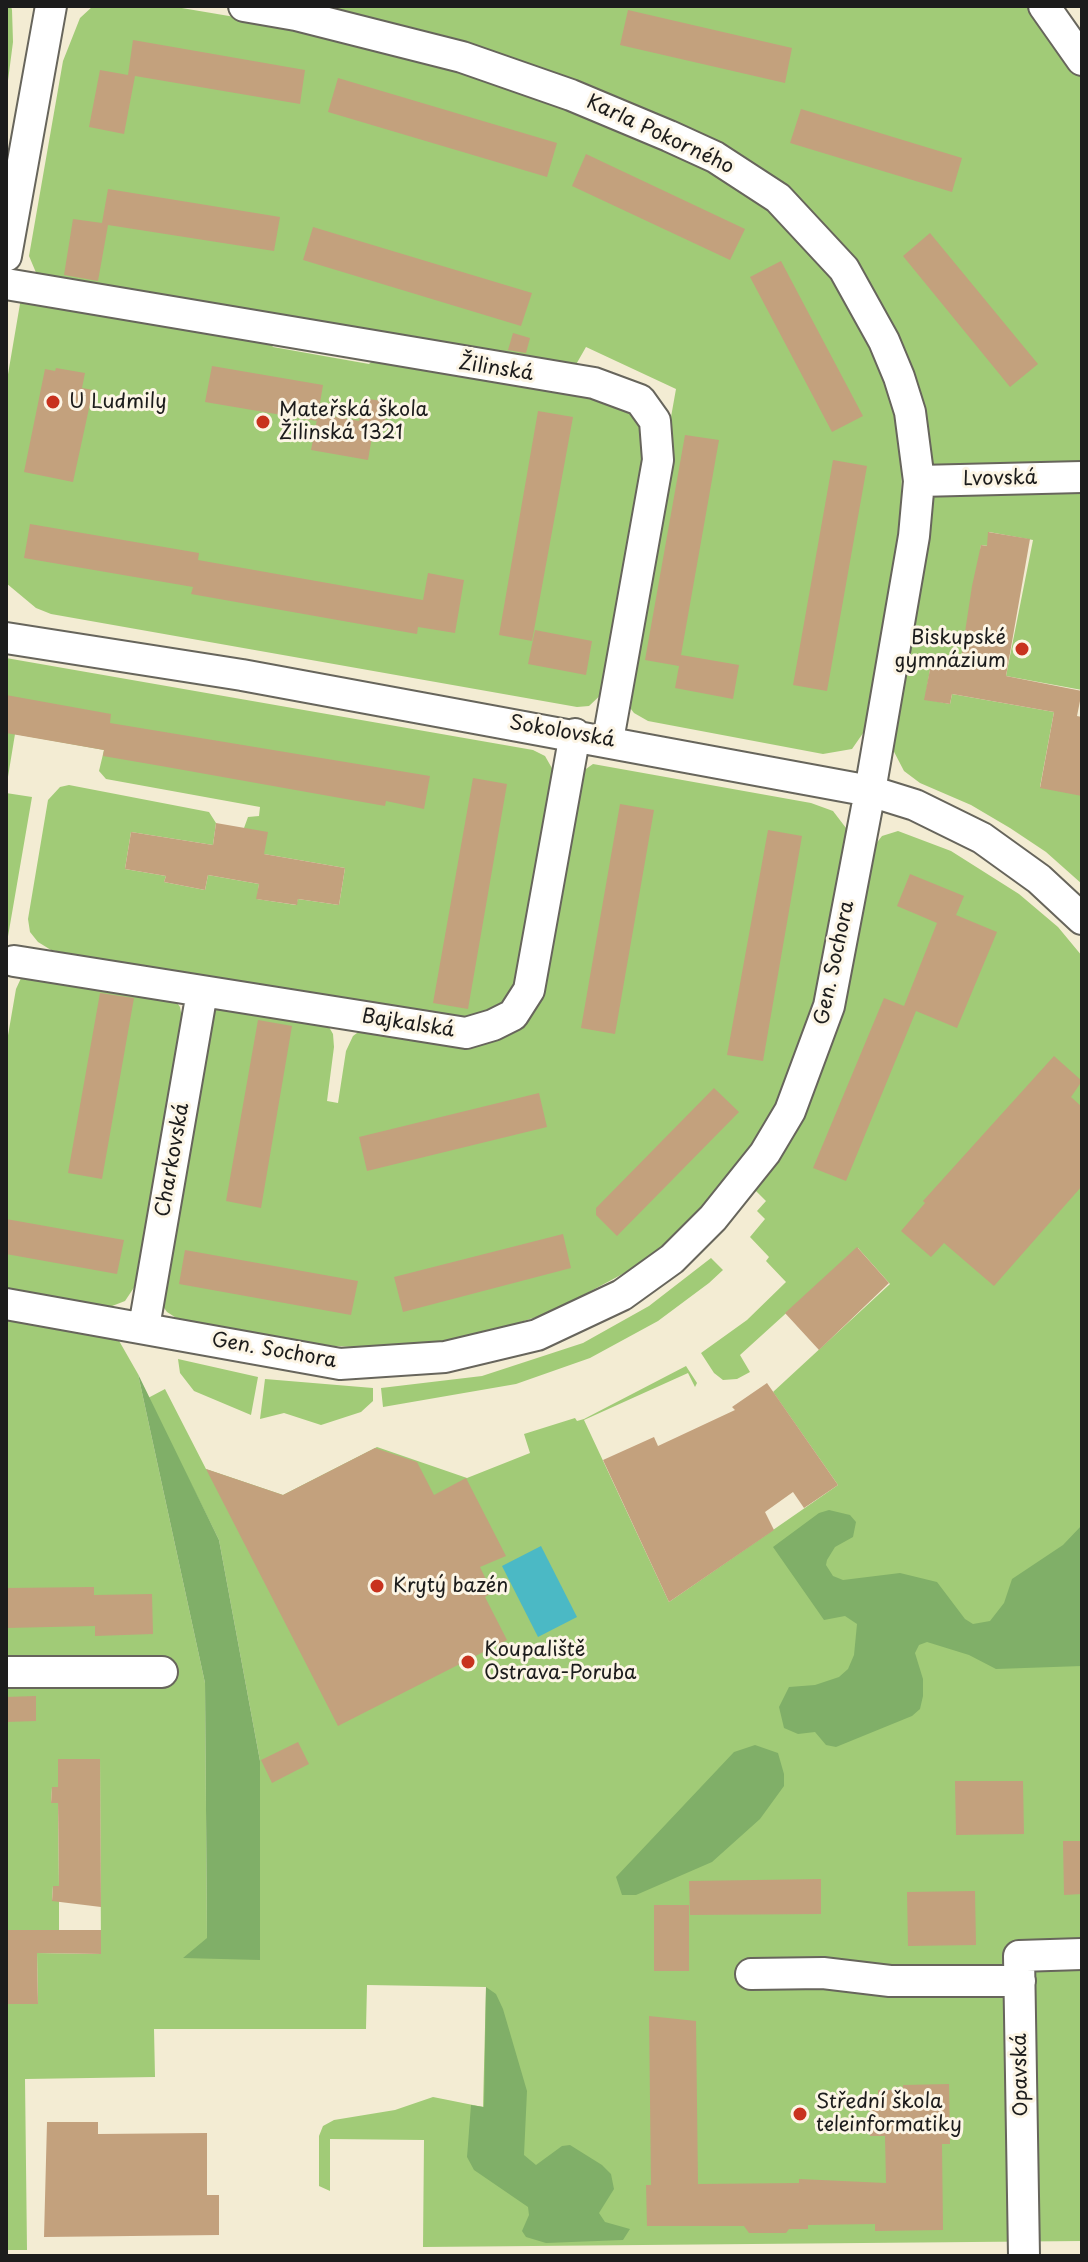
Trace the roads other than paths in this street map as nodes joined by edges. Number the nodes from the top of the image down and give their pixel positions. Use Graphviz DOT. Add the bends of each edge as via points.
graph roads {
  1 [pos="51,6"];
  2 [pos="244,6"];
  3 [pos="1044,6"];
  4 [pos="1082,60"];
  5 [pos="6,256"];
  6 [pos="6,284"];
  7 [pos="1082,477"];
  8 [pos="919,481"];
  9 [pos="6,638"];
  10 [pos="575,734"];
  11 [pos="608,740"];
  12 [pos="870,791"];
  13 [pos="1082,919"];
  14 [pos="14,961"];
  15 [pos="202,992"];
  16 [pos="6,1304"];
  17 [pos="144,1327"];
  18 [pos="6,1672"];
  19 [pos="162,1672"];
  20 [pos="1082,1954"];
  21 [pos="751,1974"];
  22 [pos="1020,1981"];
  23 [pos="1024,2256"];
  1 -- 5 [label="street"];
  2 -- 8 [label="street, Karla Pokorného" via="381,36 518,76 669,136 760,184 818,238 863,300 910,412"];
  3 -- 4 [label="street"];
  6 -- 11 [label="street, Žilinská" via="594,383 640,400 655,421 658,460"];
  7 -- 8 [label="street, Lvovská"];
  8 -- 12 [label="street, Karla Pokorného"];
  9 -- 10 [label="street, Sokolovská"];
  10 -- 11 [label="street, Sokolovská"];
  10 -- 15 [label="street, Bajkalská" via="529,990 513,1015 466,1033"];
  11 -- 12 [label="street, Sokolovská"];
  12 -- 13 [label="street, Sokolovská" via="915,805 982,838 1039,879"];
  12 -- 17 [label="street, Gen. Sochora" via="829,1006 790,1111 765,1153 672,1259 622,1295 537,1335 445,1357 340,1364"];
  14 -- 15 [label="street, Bajkalská"];
  15 -- 17 [label="street, Charkovská"];
  16 -- 17 [label="street, Gen. Sochora"];
  18 -- 19 [label="street"];
  20 -- 22 [label="street, Opavská" via="1019,1956"];
  21 -- 22 [label="street"];
  22 -- 23 [label="street, Opavská"];
}
